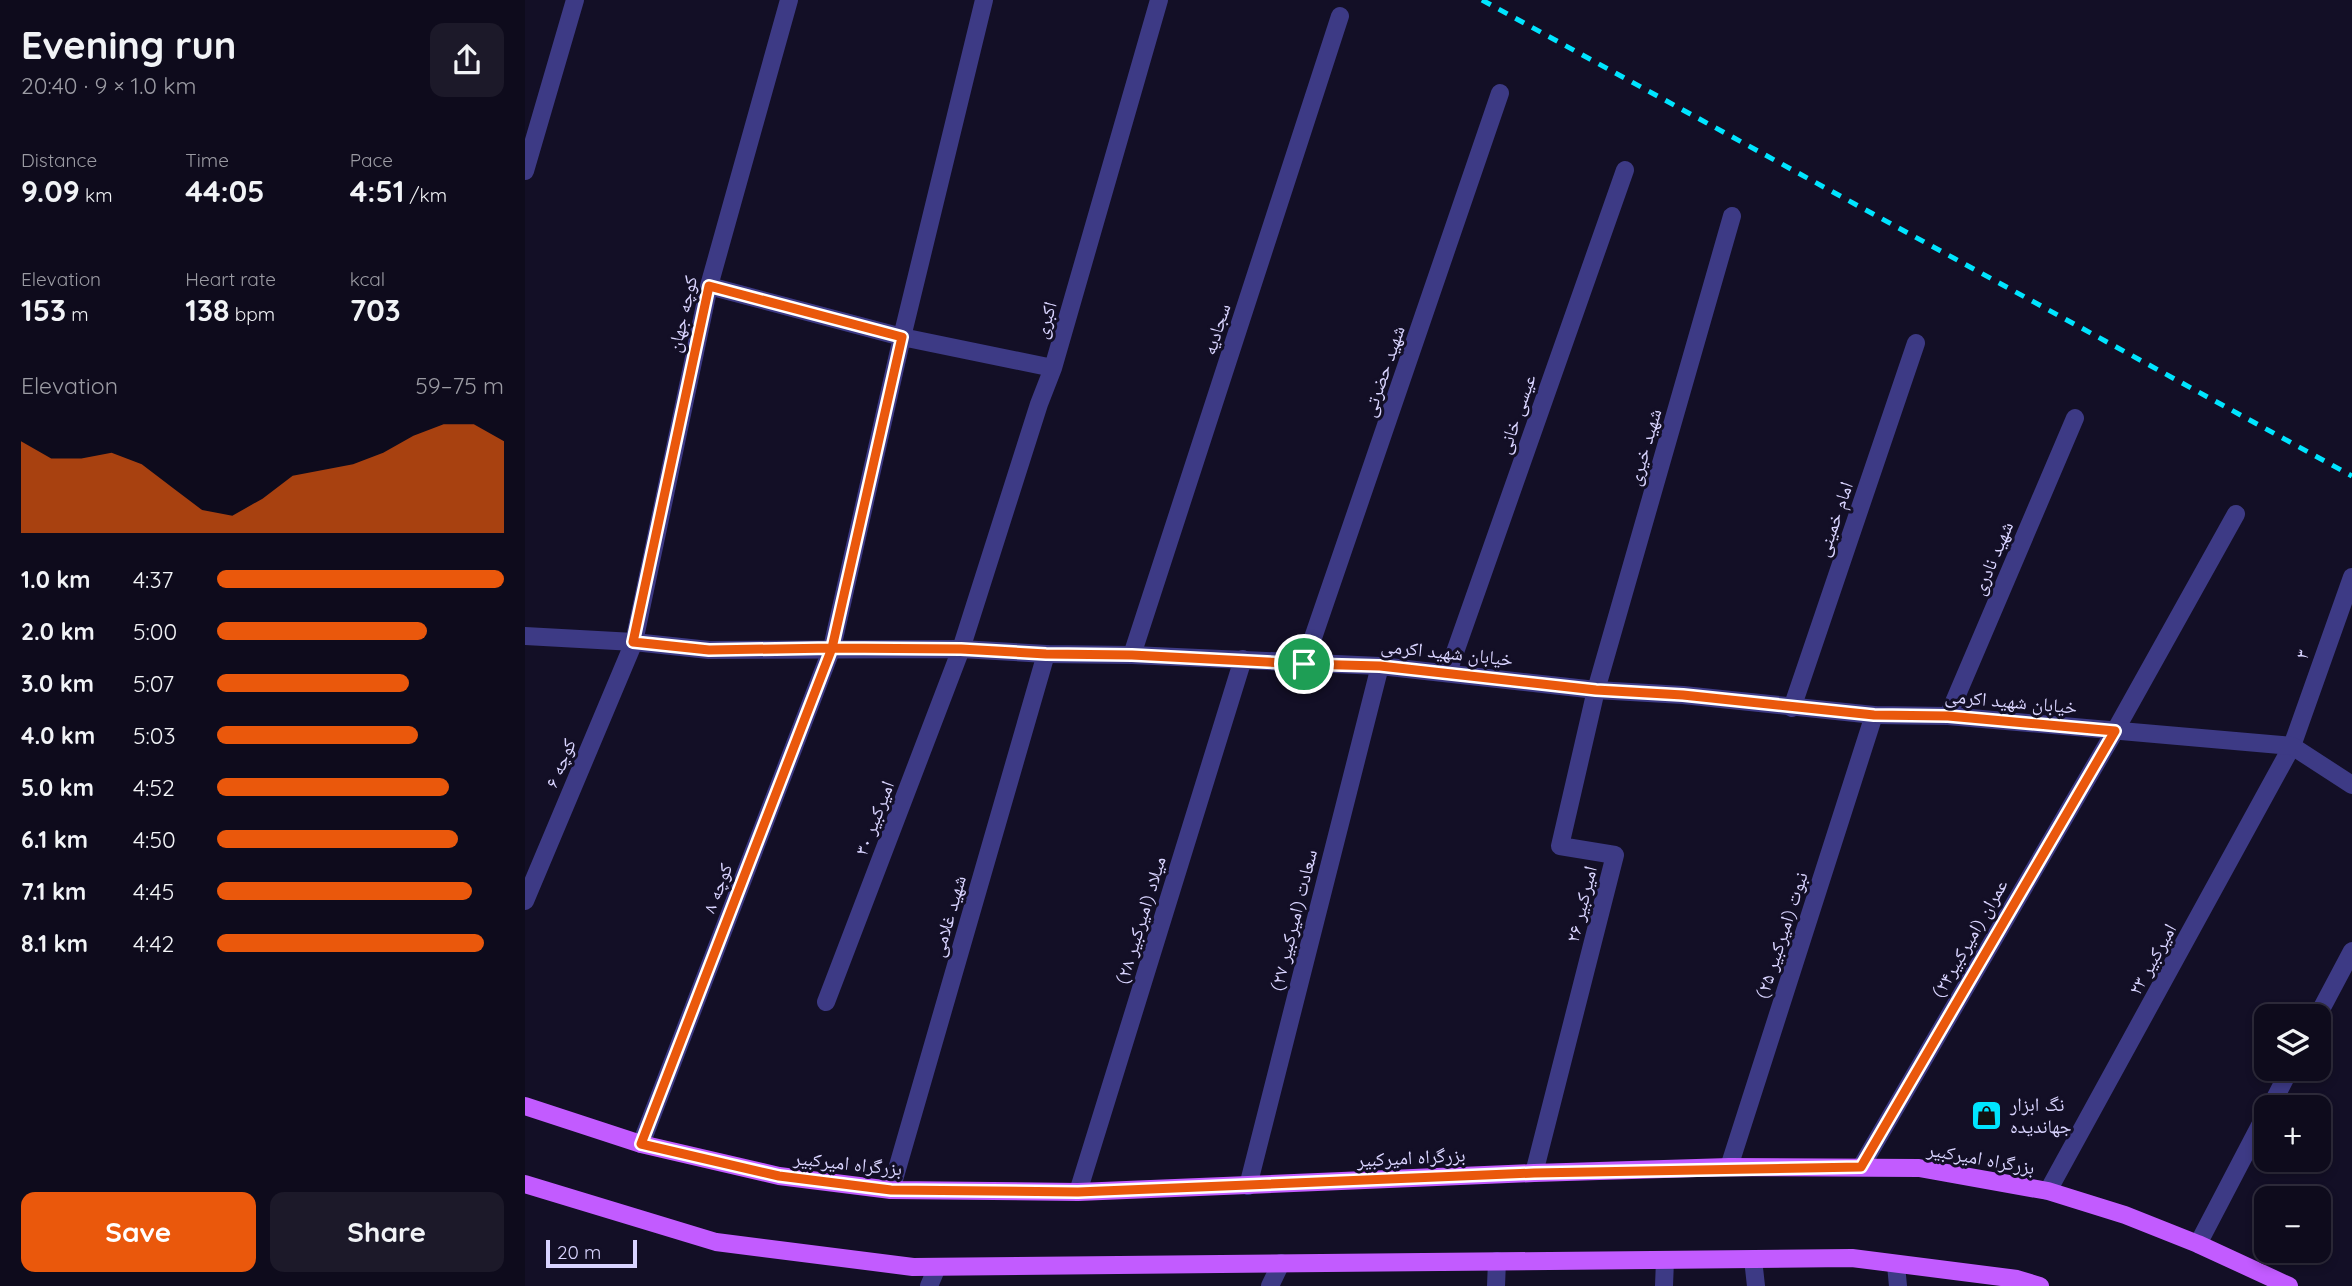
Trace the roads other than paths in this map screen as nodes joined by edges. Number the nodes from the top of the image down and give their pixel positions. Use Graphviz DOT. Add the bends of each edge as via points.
graph roads {
  1 [pos="575,0"];
  2 [pos="789,0"];
  3 [pos="984,0"];
  4 [pos="1159,0"];
  5 [pos="1340,16"];
  6 [pos="1500,93"];
  7 [pos="1625,170"];
  8 [pos="525,171"];
  9 [pos="1733,216"];
  10 [pos="709,286"];
  11 [pos="902,337"];
  12 [pos="1916,343"];
  13 [pos="1053,368"];
  14 [pos="2075,418"];
  15 [pos="2235,514"];
  16 [pos="2352,576"];
  17 [pos="525,636"];
  18 [pos="633,642"];
  19 [pos="832,648"];
  20 [pos="961,649"];
  21 [pos="1046,654"];
  22 [pos="1132,655"];
  23 [pos="1243,659"];
  24 [pos="1304,664"];
  25 [pos="1380,666"];
  26 [pos="1448,671"];
  27 [pos="1596,690"];
  28 [pos="1792,708"];
  29 [pos="1874,715"];
  30 [pos="1948,716"];
  31 [pos="2115,731"];
  32 [pos="2292,746"];
  33 [pos="2352,785"];
  34 [pos="525,901"];
  35 [pos="2352,951"];
  36 [pos="826,1002"];
  37 [pos="2324,1004"];
  38 [pos="525,1106"];
  39 [pos="2254,1137"];
  40 [pos="641,1144"];
  41 [pos="1729,1167"];
  42 [pos="1861,1167"];
  43 [pos="1534,1173"];
  44 [pos="525,1184"];
  45 [pos="1248,1186"];
  46 [pos="891,1190"];
  47 [pos="2048,1191"];
  48 [pos="1078,1192"];
  49 [pos="2199,1244"];
  50 [pos="1753,1259"];
  51 [pos="1665,1260"];
  52 [pos="1497,1261"];
  53 [pos="1281,1263"];
  54 [pos="1896,1265"];
  55 [pos="937,1267"];
  56 [pos="2018,1283"];
  57 [pos="929,1286"];
  58 [pos="1270,1286"];
  59 [pos="1496,1286"];
  60 [pos="1664,1286"];
  61 [pos="1756,1286"];
  62 [pos="1898,1286"];
  63 [pos="2040,1286"];
  64 [pos="2289,1286"];
  1 -- 8 [label="street"];
  2 -- 10 [label="street, کوچه جهان"];
  3 -- 11 [label="street, کوچه ۸"];
  4 -- 13 [label="street, اکبری"];
  5 -- 22 [label="street, سجادیه"];
  6 -- 24 [label="street, شهید حضرتی"];
  7 -- 26 [label="street, عیسی خانی"];
  9 -- 27 [label="street, شهید خیری"];
  10 -- 11 [label="street"];
  10 -- 18 [label="street, کوچه جهان"];
  11 -- 13 [label="street"];
  11 -- 19 [label="street, کوچه ۸"];
  12 -- 28 [label="street, امام خمینی"];
  13 -- 20 [label="street, اکبری"];
  14 -- 30 [label="street, شهید نادری"];
  15 -- 31 [label="street, عمران (امیرکبیر۲۴)"];
  16 -- 32 [label="street, ۳"];
  17 -- 18 [label="street, خیابان شهید اکرمی"];
  18 -- 19 [label="street, خیابان شهید اکرمی" via="709,650"];
  18 -- 34 [label="street, کوچه ۶"];
  19 -- 20 [label="street, خیابان شهید اکرمی"];
  19 -- 40 [label="street, کوچه ۸"];
  20 -- 21 [label="street, خیابان شهید اکرمی"];
  20 -- 36 [label="street, امیرکبیر ۳۰"];
  21 -- 22 [label="street, خیابان شهید اکرمی"];
  21 -- 46 [label="street, شهید غلامی"];
  22 -- 23 [label="street, خیابان شهید اکرمی"];
  23 -- 24 [label="street, خیابان شهید اکرمی"];
  23 -- 48 [label="street, میلاد (امیرکبیر ۲۸)"];
  24 -- 25 [label="street, خیابان شهید اکرمی"];
  25 -- 26 [label="street, خیابان شهید اکرمی"];
  25 -- 45 [label="street, سعادت (امیرکبیر ۲۷)"];
  26 -- 27 [label="street, خیابان شهید اکرمی"];
  27 -- 28 [label="street, خیابان شهید اکرمی"];
  27 -- 43 [label="street, امیرکبیر ۲۶" via="1560,846 1615,855"];
  28 -- 29 [label="street, خیابان شهید اکرمی"];
  29 -- 30 [label="street, خیابان شهید اکرمی"];
  29 -- 41 [label="street, نبوت (امیرکبیر ۲۵)"];
  30 -- 31 [label="street, خیابان شهید اکرمی"];
  31 -- 32 [label="street, خیابان شهید اکرمی"];
  31 -- 42 [label="street, عمران (امیرکبیر۲۴)"];
  32 -- 33 [label="street, خیابان شهید اکرمی"];
  32 -- 47 [label="street, امیرکبیر ۲۳"];
  35 -- 37 [label="street"];
  38 -- 40 [label="main road, بزرگراه امیرکبیر"];
  39 -- 49 [label="street"];
  40 -- 46 [label="main road, بزرگراه امیرکبیر" via="779,1176"];
  41 -- 42 [label="main road, بزرگراه امیرکبیر"];
  41 -- 43 [label="main road, بزرگراه امیرکبیر"];
  42 -- 47 [label="main road, بزرگراه امیرکبیر" via="1919,1168"];
  43 -- 45 [label="main road, بزرگراه امیرکبیر"];
  44 -- 55 [label="main road" via="716,1242"];
  45 -- 48 [label="main road, بزرگراه امیرکبیر"];
  46 -- 48 [label="main road, بزرگراه امیرکبیر"];
  47 -- 49 [label="main road, بزرگراه امیرکبیر"];
  49 -- 64 [label="main road, بزرگراه امیرکبیر"];
  50 -- 51 [label="main road"];
  50 -- 54 [label="main road" via="1852,1258"];
  50 -- 61 [label="street"];
  51 -- 52 [label="main road"];
  51 -- 60 [label="street"];
  52 -- 53 [label="main road"];
  52 -- 59 [label="street"];
  53 -- 55 [label="main road"];
  53 -- 58 [label="street"];
  54 -- 56 [label="main road"];
  54 -- 62 [label="street"];
  55 -- 57 [label="street"];
  56 -- 63 [label="main road"];
}
